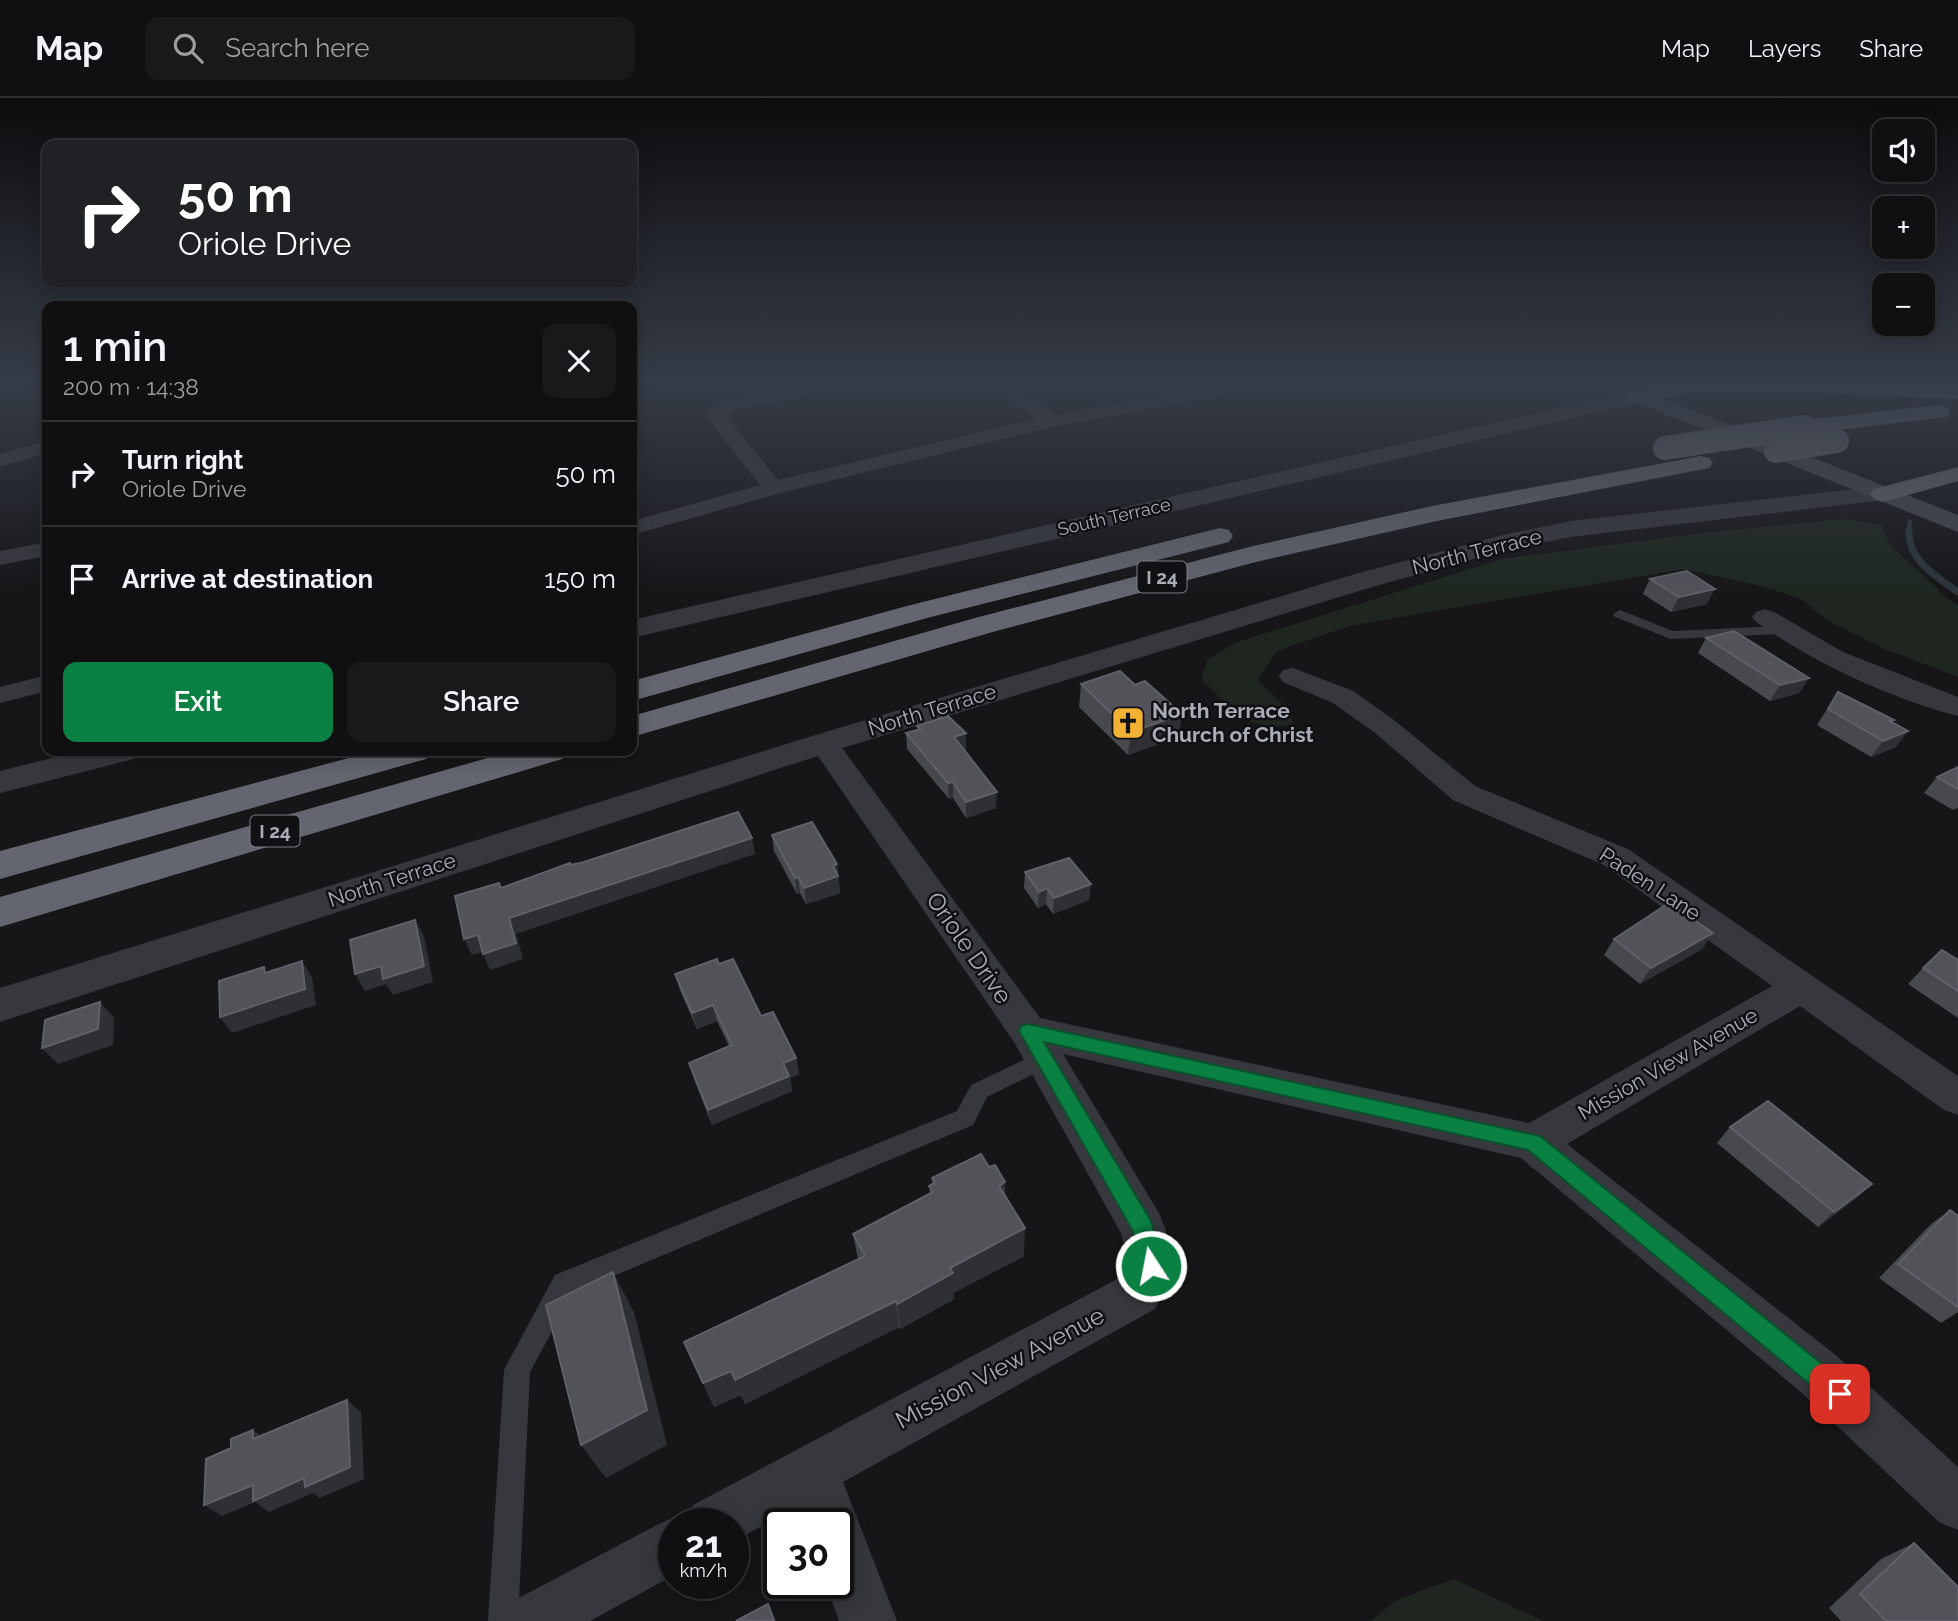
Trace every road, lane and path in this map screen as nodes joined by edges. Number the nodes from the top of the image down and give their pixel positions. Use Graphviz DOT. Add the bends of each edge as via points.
graph roads {
  1 [pos="23,454"];
  2 [pos="747,454"];
  3 [pos="915,454"];
  4 [pos="1387,454"];
  5 [pos="1629,454"];
  6 [pos="1756,454"];
  7 [pos="1783,454"];
  8 [pos="0,461"];
  9 [pos="1958,474"];
  10 [pos="774,488"];
  11 [pos="1883,494"];
  12 [pos="1958,524"];
  13 [pos="637,527"];
  14 [pos="42,550"];
  15 [pos="0,558"];
  16 [pos="1619,614"];
  17 [pos="1774,624"];
  18 [pos="637,628"];
  19 [pos="1293,676"];
  20 [pos="42,684"];
  21 [pos="637,690"];
  22 [pos="0,695"];
  23 [pos="1958,707"];
  24 [pos="637,726"];
  25 [pos="824,743"];
  26 [pos="102,756"];
  27 [pos="396,756"];
  28 [pos="533,756"];
  29 [pos="0,782"];
  30 [pos="0,864"];
  31 [pos="0,912"];
  32 [pos="1802,987"];
  33 [pos="0,1005"];
  34 [pos="1036,1046"];
  35 [pos="1958,1098"];
  36 [pos="1533,1142"];
  37 [pos="812,1470"];
  38 [pos="1958,1503"];
  39 [pos="742,1508"];
  40 [pos="826,1508"];
  41 [pos="658,1554"];
  42 [pos="854,1584"];
  43 [pos="503,1621"];
  44 [pos="533,1621"];
  45 [pos="868,1621"];
  1 -- 8 [label="street"];
  2 -- 10 [label="street"];
  3 -- 10 [label="street"];
  4 -- 18 [label="street, South Terrace"];
  5 -- 21 [label="highway, I 24, bridge" via="1516,473 1160,549"];
  6 -- 24 [label="highway, I 24, bridge" via="1344,533 1181,572 948,634"];
  7 -- 11 [label="main road"];
  9 -- 11 [label="highway"];
  10 -- 13 [label="street"];
  11 -- 12 [label="main road"];
  11 -- 25 [label="street, North Terrace" via="1571,530 1507,542"];
  14 -- 15 [label="street"];
  16 -- 17 [label="lane" via="1671,635"];
  17 -- 23 [label="street" via="1847,665"];
  19 -- 32 [label="street, Paden Lane" via="1343,697 1464,793 1616,857"];
  20 -- 22 [label="street"];
  25 -- 33 [label="street, North Terrace"];
  25 -- 34 [label="street, Oriole Drive"];
  26 -- 29 [label="street"];
  27 -- 30 [label="highway, I 24"];
  28 -- 31 [label="highway, I 24"];
  32 -- 35 [label="street, Paden Lane"];
  32 -- 36 [label="street, Mission View Avenue"];
  34 -- 36 [label="street"];
  34 -- 37 [label="street, Mission View Avenue" via="1143,1228 1151,1266 1138,1293"];
  34 -- 43 [label="lane" via="979,1091 965,1118 564,1284 517,1370"];
  36 -- 38 [label="street" via="1820,1375"];
  37 -- 39 [label="street, Mission View Avenue"];
  37 -- 40 [label="street"];
  41 -- 44 [label="street"];
  42 -- 45 [label="street"];
}
